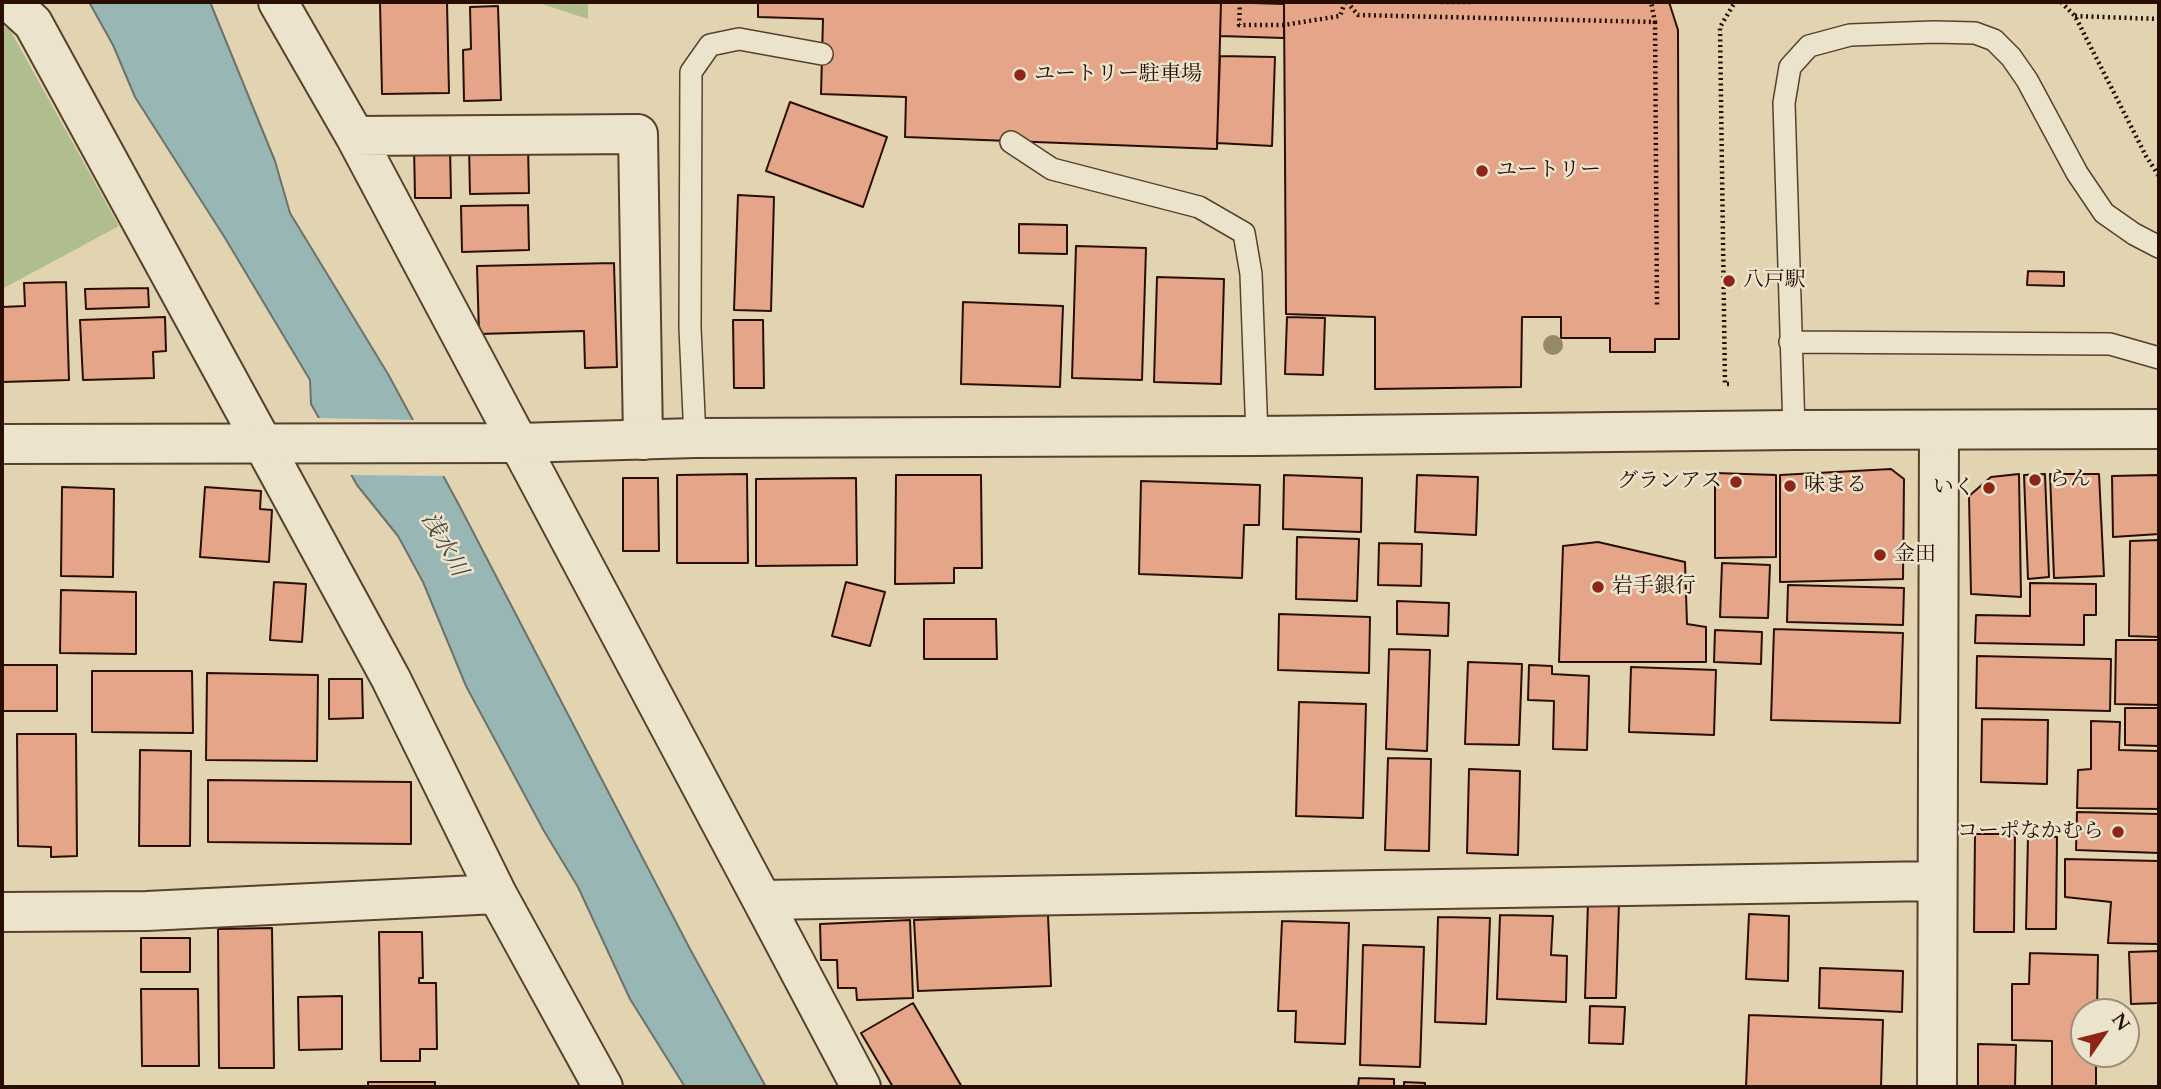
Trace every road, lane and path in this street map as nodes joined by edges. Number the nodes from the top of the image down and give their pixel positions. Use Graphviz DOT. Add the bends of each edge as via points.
graph roads {
  1 [pos="10,2"];
  2 [pos="278,2"];
  3 [pos="1240,2"];
  4 [pos="1346,2"];
  5 [pos="1441,2"];
  6 [pos="1472,2"];
  7 [pos="1651,2"];
  8 [pos="1735,2"];
  9 [pos="2061,2"];
  10 [pos="2075,16"];
  11 [pos="2159,19"];
  12 [pos="1655,22"];
  13 [pos="822,54"];
  14 [pos="355,136"];
  15 [pos="1011,142"];
  16 [pos="2159,176"];
  17 [pos="2159,247"];
  18 [pos="1657,306"];
  19 [pos="1790,342"];
  20 [pos="2159,358"];
  21 [pos="1734,384"];
  22 [pos="2159,429"];
  23 [pos="1794,430"];
  24 [pos="1939,431"];
  25 [pos="1257,436"];
  26 [pos="695,438"];
  27 [pos="643,440"];
  28 [pos="276,443"];
  29 [pos="505,443"];
  30 [pos="2,444"];
  31 [pos="1936,881"];
  32 [pos="497,894"];
  33 [pos="762,900"];
  34 [pos="2,912"];
  35 [pos="603,1087"];
  36 [pos="862,1087"];
  37 [pos="1937,1087"];
  1 -- 28 [label="street" via="33,23"];
  2 -- 14 [label="street"];
  3 -- 4 [label="path" via="1239,25 1284,26 1340,16"];
  4 -- 12 [label="path" via="1358,15"];
  5 -- 6 [label="path"];
  7 -- 12 [label="path"];
  8 -- 21 [label="path" via="1720,27 1725,384"];
  9 -- 10 [label="path"];
  10 -- 11 [label="path"];
  10 -- 16 [label="path"];
  12 -- 18 [label="path"];
  13 -- 26 [label="lane" via="739,39 710,44 691,72 690,328"];
  14 -- 27 [label="street" via="638,134"];
  14 -- 29 [label="street"];
  15 -- 25 [label="lane" via="1052,169 1199,207 1244,233 1251,274"];
  17 -- 19 [label="lane" via="2105,213 2077,173 2027,79 1994,40 1975,33 1850,35 1809,46 1790,67 1784,103"];
  19 -- 20 [label="lane" via="2110,344"];
  19 -- 23 [label="lane"];
  22 -- 24 [label="street"];
  23 -- 24 [label="street"];
  23 -- 25 [label="street"];
  24 -- 31 [label="street"];
  25 -- 26 [label="street"];
  26 -- 27 [label="street"];
  27 -- 29 [label="street"];
  28 -- 29 [label="street"];
  28 -- 30 [label="street"];
  28 -- 32 [label="street"];
  29 -- 33 [label="street"];
  31 -- 33 [label="street"];
  31 -- 37 [label="street"];
  32 -- 34 [label="street" via="147,911"];
  32 -- 35 [label="street"];
  33 -- 36 [label="street"];
}
